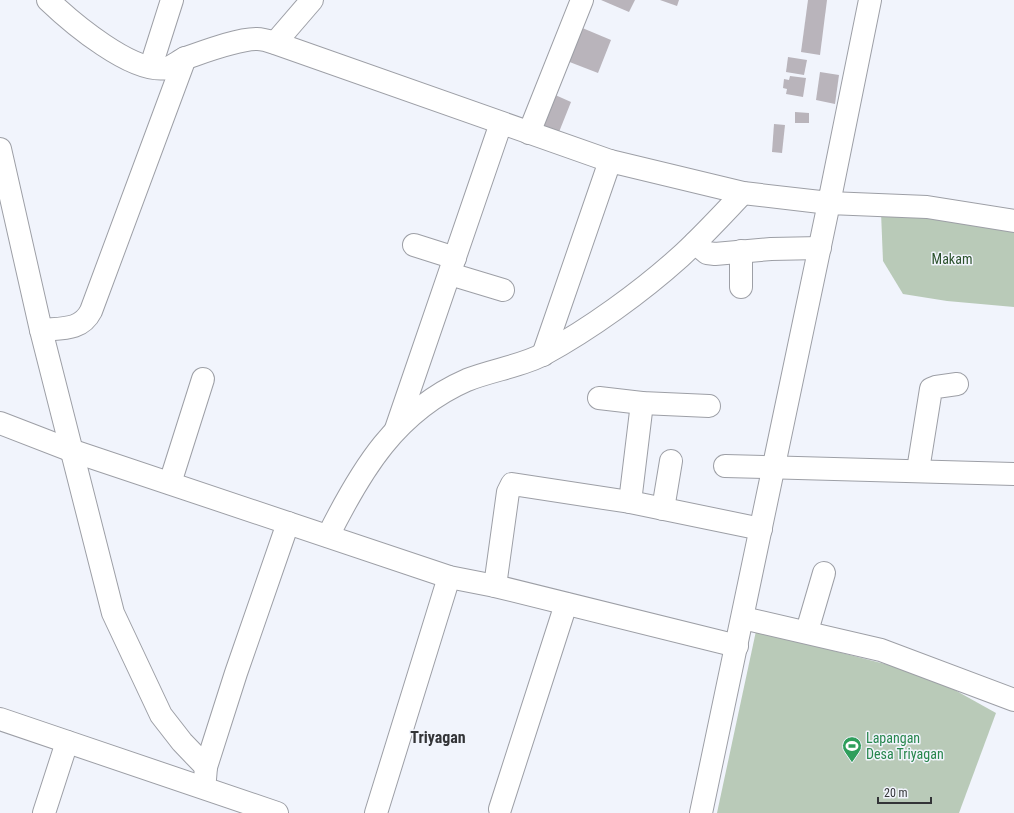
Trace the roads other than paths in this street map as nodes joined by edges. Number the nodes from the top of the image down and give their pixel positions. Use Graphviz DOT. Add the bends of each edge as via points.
graph roads {
  1 [pos="172,0"];
  2 [pos="312,0"];
  3 [pos="582,0"];
  4 [pos="870,0"];
  5 [pos="50,1"];
  6 [pos="275,42"];
  7 [pos="185,58"];
  8 [pos="151,66"];
  9 [pos="501,122"];
  10 [pos="529,133"];
  11 [pos="0,149"];
  12 [pos="610,161"];
  13 [pos="744,193"];
  14 [pos="830,202"];
  15 [pos="1014,221"];
  16 [pos="695,243"];
  17 [pos="414,245"];
  18 [pos="820,248"];
  19 [pos="741,251"];
  20 [pos="452,266"];
  21 [pos="741,287"];
  22 [pos="503,290"];
  23 [pos="41,330"];
  24 [pos="543,354"];
  25 [pos="203,379"];
  26 [pos="957,384"];
  27 [pos="599,398"];
  28 [pos="642,403"];
  29 [pos="709,406"];
  30 [pos="0,423"];
  31 [pos="395,432"];
  32 [pos="70,450"];
  33 [pos="671,461"];
  34 [pos="725,466"];
  35 [pos="773,468"];
  36 [pos="918,470"];
  37 [pos="1014,474"];
  38 [pos="170,483"];
  39 [pos="630,502"];
  40 [pos="663,509"];
  41 [pos="288,523"];
  42 [pos="761,529"];
  43 [pos="328,536"];
  44 [pos="824,573"];
  45 [pos="449,577"];
  46 [pos="495,586"];
  47 [pos="566,604"];
  48 [pos="743,618"];
  49 [pos="806,631"];
  50 [pos="737,646"];
  51 [pos="1014,700"];
  52 [pos="0,718"];
  53 [pos="67,742"];
  54 [pos="206,767"];
  55 [pos="204,788"];
  56 [pos="500,808"];
  57 [pos="265,811"];
  58 [pos="44,813"];
  59 [pos="376,813"];
  60 [pos="701,813"];
  1 -- 8 [label="street"];
  2 -- 6 [label="street"];
  3 -- 10 [label="street"];
  4 -- 14 [label="street"];
  5 -- 8 [label="street" via="96,40 129,60"];
  6 -- 7 [label="street" via="247,40"];
  6 -- 9 [label="street"];
  7 -- 8 [label="street" via="167,68"];
  7 -- 23 [label="street" via="89,316 86,321 76,326"];
  9 -- 10 [label="street"];
  9 -- 20 [label="street"];
  10 -- 12 [label="street"];
  11 -- 23 [label="street"];
  12 -- 13 [label="street"];
  12 -- 24 [label="street"];
  13 -- 14 [label="street"];
  13 -- 16 [label="street"];
  14 -- 15 [label="street" via="927,207"];
  14 -- 18 [label="street"];
  16 -- 19 [label="street" via="707,253"];
  16 -- 24 [label="street" via="602,317"];
  17 -- 20 [label="street"];
  18 -- 19 [label="street"];
  18 -- 35 [label="street"];
  19 -- 21 [label="street"];
  20 -- 22 [label="street"];
  20 -- 31 [label="street"];
  23 -- 32 [label="street"];
  24 -- 31 [label="street" via="468,380 450,389 410,416"];
  25 -- 38 [label="street"];
  26 -- 36 [label="street" via="931,389"];
  27 -- 28 [label="street"];
  28 -- 29 [label="street"];
  28 -- 39 [label="street"];
  30 -- 32 [label="street"];
  31 -- 43 [label="street" via="366,466"];
  32 -- 38 [label="street"];
  32 -- 54 [label="street" via="113,613 161,715"];
  33 -- 40 [label="street"];
  34 -- 35 [label="street"];
  35 -- 36 [label="street"];
  35 -- 42 [label="street"];
  36 -- 37 [label="street"];
  38 -- 41 [label="street"];
  39 -- 40 [label="street"];
  39 -- 46 [label="street" via="512,484 508,492"];
  40 -- 42 [label="street"];
  41 -- 43 [label="street"];
  41 -- 54 [label="street"];
  42 -- 48 [label="street"];
  43 -- 45 [label="street"];
  44 -- 49 [label="street"];
  45 -- 46 [label="street"];
  45 -- 59 [label="street"];
  46 -- 47 [label="street"];
  47 -- 50 [label="street"];
  47 -- 56 [label="street"];
  48 -- 49 [label="street"];
  48 -- 50 [label="street"];
  49 -- 51 [label="street" via="881,650"];
  50 -- 60 [label="street"];
  52 -- 53 [label="street"];
  53 -- 55 [label="street"];
  53 -- 58 [label="street"];
  54 -- 55 [label="street"];
  55 -- 57 [label="street"];
}
